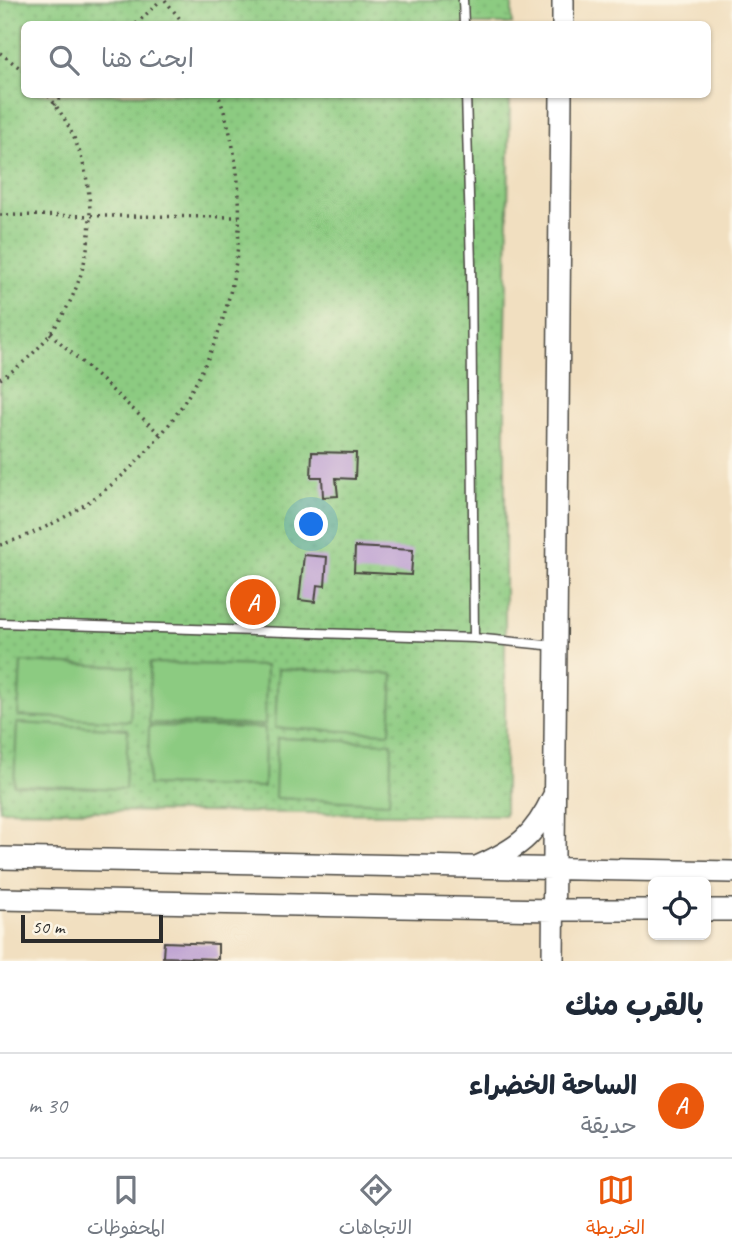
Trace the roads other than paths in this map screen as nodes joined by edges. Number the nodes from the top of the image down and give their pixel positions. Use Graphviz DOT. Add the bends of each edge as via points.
graph roads {
  1 [pos="463,0"];
  2 [pos="563,0"];
  3 [pos="464,21"];
  4 [pos="563,21"];
  5 [pos="466,98"];
  6 [pos="561,98"];
  7 [pos="0,623"];
  8 [pos="474,638"];
  9 [pos="555,646"];
  10 [pos="554,796"];
  11 [pos="0,858"];
  12 [pos="475,868"];
  13 [pos="553,869"];
  14 [pos="732,872"];
  15 [pos="0,899"];
  16 [pos="552,910"];
  17 [pos="648,910"];
  18 [pos="711,910"];
  19 [pos="732,910"];
  20 [pos="553,961"];
  1 -- 3 [label="lane"];
  2 -- 4 [label="street"];
  5 -- 8 [label="lane"];
  6 -- 9 [label="street"];
  7 -- 8 [label="lane"];
  8 -- 9 [label="lane"];
  9 -- 10 [label="street"];
  10 -- 12 [label="street" via="531,833"];
  10 -- 13 [label="street"];
  11 -- 12 [label="street"];
  12 -- 13 [label="street"];
  13 -- 14 [label="street"];
  13 -- 16 [label="street"];
  15 -- 16 [label="street"];
  16 -- 17 [label="street"];
  16 -- 20 [label="street"];
  18 -- 19 [label="street"];
}
